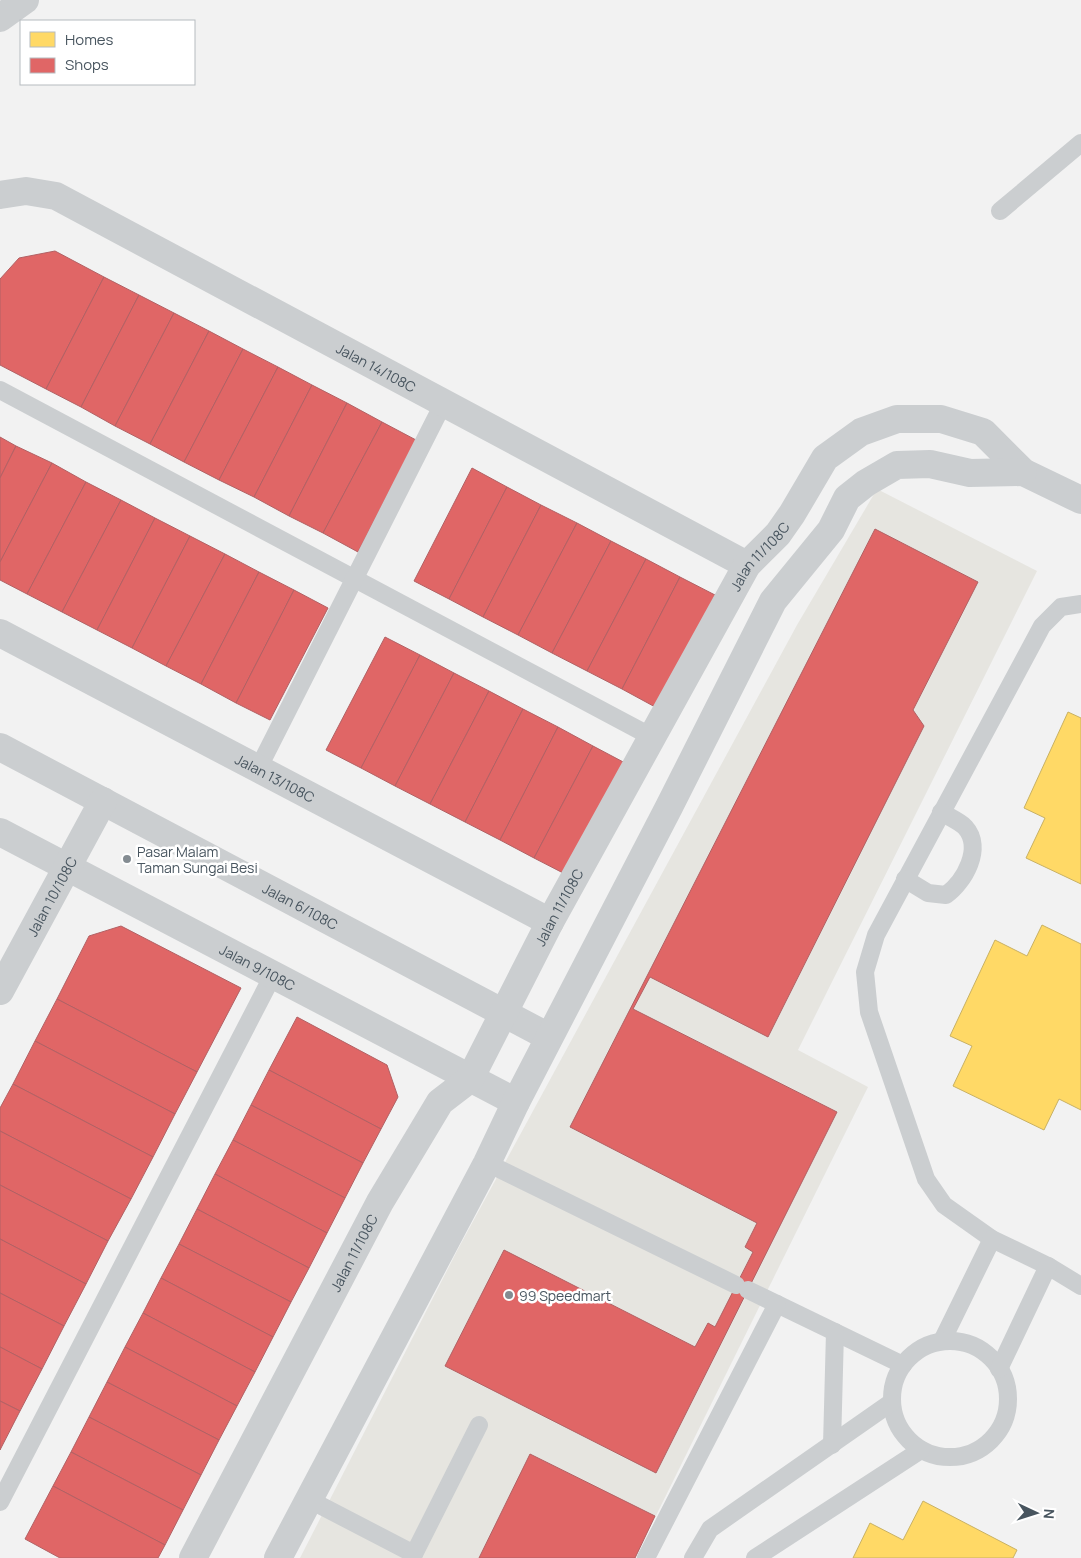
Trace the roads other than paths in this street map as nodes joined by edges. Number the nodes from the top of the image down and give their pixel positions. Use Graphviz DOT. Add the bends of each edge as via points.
graph roads {
  1 [pos="25,0"];
  2 [pos="0,18"];
  3 [pos="1081,144"];
  4 [pos="0,194"];
  5 [pos="1000,211"];
  6 [pos="0,390"];
  7 [pos="444,402"];
  8 [pos="1023,472"];
  9 [pos="1081,500"];
  10 [pos="747,565"];
  11 [pos="354,579"];
  12 [pos="1081,604"];
  13 [pos="0,633"];
  14 [pos="652,738"];
  15 [pos="0,746"];
  16 [pos="258,769"];
  17 [pos="103,801"];
  18 [pos="941,812"];
  19 [pos="0,832"];
  20 [pos="67,867"];
  21 [pos="906,879"];
  22 [pos="550,922"];
  23 [pos="273,975"];
  24 [pos="0,991"];
  25 [pos="505,1014"];
  26 [pos="549,1037"];
  27 [pos="470,1079"];
  28 [pos="516,1102"];
  29 [pos="487,1163"];
  30 [pos="992,1239"];
  31 [pos="1048,1266"];
  32 [pos="1081,1286"];
  33 [pos="777,1304"];
  34 [pos="835,1332"];
  35 [pos="942,1341"];
  36 [pos="903,1365"];
  37 [pos="999,1369"];
  38 [pos="892,1402"];
  39 [pos="480,1425"];
  40 [pos="832,1445"];
  41 [pos="921,1450"];
  42 [pos="310,1500"];
  43 [pos="0,1502"];
  44 [pos="413,1556"];
  45 [pos="193,1558"];
  46 [pos="278,1558"];
  47 [pos="646,1558"];
  48 [pos="693,1558"];
  49 [pos="755,1558"];
  1 -- 2 [label="street"];
  3 -- 5 [label="lane"];
  4 -- 7 [label="street, Jalan 14/108C" via="26,191 56,196"];
  6 -- 11 [label="lane"];
  7 -- 10 [label="street, Jalan 14/108C"];
  7 -- 11 [label="lane"];
  8 -- 9 [label="street, Jalan 11/108C"];
  8 -- 10 [label="street, Jalan 11/108C" via="983,432 941,420 897,419 861,432 825,458 778,534"];
  8 -- 26 [label="street, Jalan 11/108C" via="970,473 930,464 898,465 847,498 831,530 772,601"];
  10 -- 14 [label="street, Jalan 11/108C"];
  11 -- 14 [label="lane"];
  11 -- 16 [label="lane"];
  12 -- 18 [label="lane" via="1061,606 1042,626"];
  13 -- 16 [label="street, Jalan 13/108C"];
  14 -- 22 [label="street, Jalan 11/108C"];
  15 -- 17 [label="street, Jalan 6/108C"];
  16 -- 22 [label="street, Jalan 13/108C"];
  17 -- 20 [label="street, Jalan 10/108C"];
  17 -- 25 [label="street, Jalan 6/108C"];
  18 -- 21 [label="lane"];
  18 -- 21 [label="lane" via="966,828 973,850 967,872 956,888 946,895 928,893"];
  19 -- 20 [label="street, Jalan 9/108C"];
  20 -- 23 [label="street, Jalan 9/108C"];
  20 -- 24 [label="street, Jalan 10/108C"];
  21 -- 30 [label="lane" via="876,935 865,972 869,1012 926,1179 944,1205"];
  22 -- 25 [label="street, Jalan 11/108C"];
  23 -- 27 [label="street, Jalan 9/108C"];
  23 -- 43 [label="lane"];
  25 -- 26 [label="street, Jalan 6/108C"];
  25 -- 27 [label="street, Jalan 11/108C"];
  26 -- 28 [label="street, Jalan 11/108C"];
  27 -- 28 [label="street, Jalan 9/108C"];
  27 -- 45 [label="street, Jalan 11/108C" via="440,1102 380,1202"];
  28 -- 29 [label="street, Jalan 11/108C"];
  29 -- 33 [label="lane"];
  29 -- 42 [label="street, Jalan 11/108C"];
  30 -- 31 [label="lane"];
  30 -- 35 [label="lane"];
  31 -- 32 [label="lane"];
  31 -- 37 [label="lane"];
  33 -- 34 [label="lane"];
  33 -- 47 [label="lane"];
  34 -- 36 [label="lane"];
  34 -- 40 [label="lane"];
  35 -- 36 [label="lane" via="914,1353"];
  35 -- 37 [label="lane" via="964,1342 984,1352"];
  36 -- 38 [label="lane" via="894,1382"];
  37 -- 41 [label="lane" via="1007,1386 1008,1406 992,1440 976,1452 958,1457 939,1457"];
  38 -- 40 [label="lane"];
  38 -- 41 [label="lane" via="896,1421 906,1438"];
  39 -- 44 [label="lane"];
  40 -- 48 [label="lane" via="710,1529"];
  41 -- 49 [label="lane"];
  42 -- 44 [label="lane"];
  42 -- 46 [label="street, Jalan 11/108C"];
}
